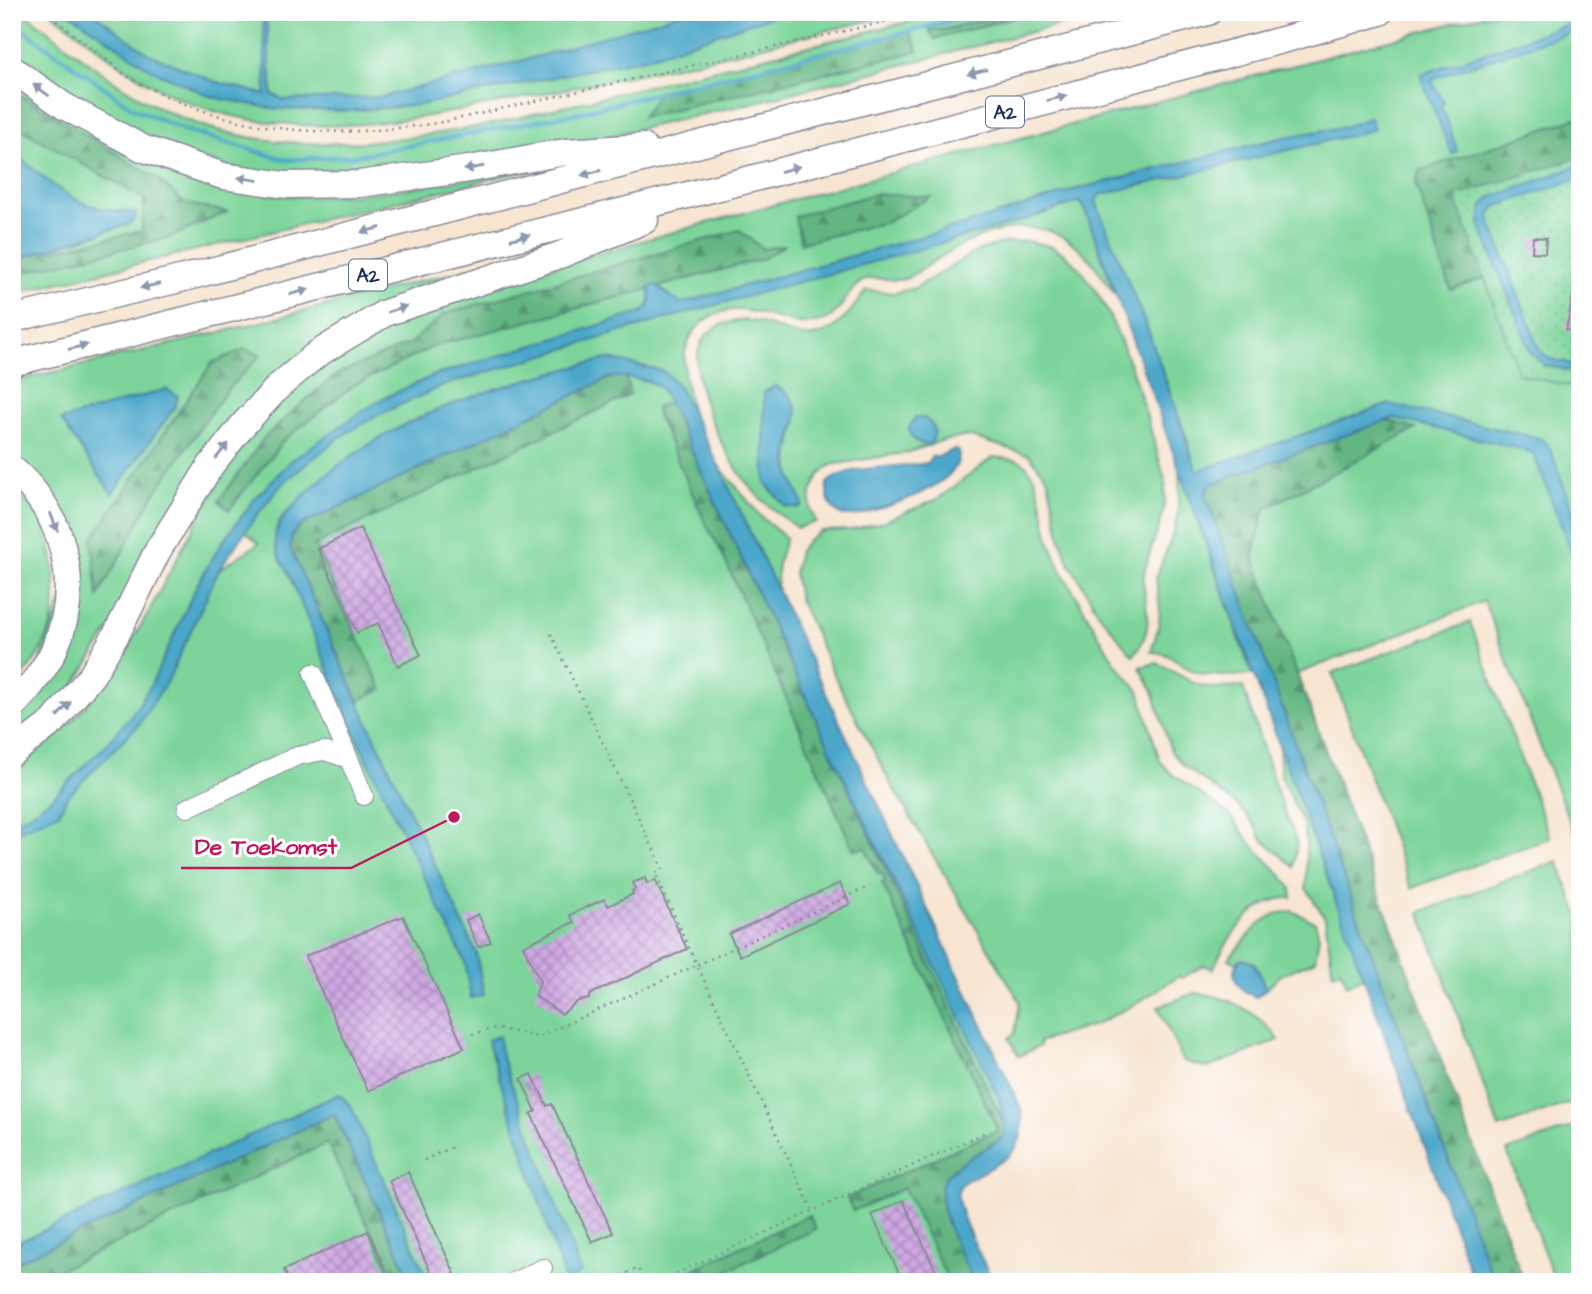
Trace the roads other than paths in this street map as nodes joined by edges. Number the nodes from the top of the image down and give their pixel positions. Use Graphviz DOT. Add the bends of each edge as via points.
graph roads {
  1 [pos="1208,12"];
  2 [pos="1380,12"];
  3 [pos="12,69"];
  4 [pos="704,144"];
  5 [pos="724,186"];
  6 [pos="12,319"];
  7 [pos="12,363"];
  8 [pos="12,469"];
  9 [pos="313,673"];
  10 [pos="12,707"];
  11 [pos="12,753"];
  12 [pos="349,759"];
  13 [pos="364,796"];
  14 [pos="187,808"];
  15 [pos="543,1268"];
  16 [pos="513,1282"];
  1 -- 4 [label="highway, A2, one-way"];
  5 -- 2 [label="highway, A2, one-way"];
  4 -- 3 [label="highway, A2, one-way" via="565,152 359,184 286,185 223,176 142,148 64,106"];
  4 -- 6 [label="highway, A2, one-way"];
  7 -- 5 [label="highway, A2, one-way"];
  11 -- 5 [label="highway, A2, one-way" via="53,722 92,675 158,550 211,465 279,386 317,354 385,313 560,255"];
  8 -- 10 [label="highway, one-way" via="48,508 64,551 67,576 64,620 54,651"];
  9 -- 12 [label="lane"];
  12 -- 13 [label="lane"];
  12 -- 14 [label="lane" via="324,751 297,756"];
  15 -- 16 [label="lane"];
}
